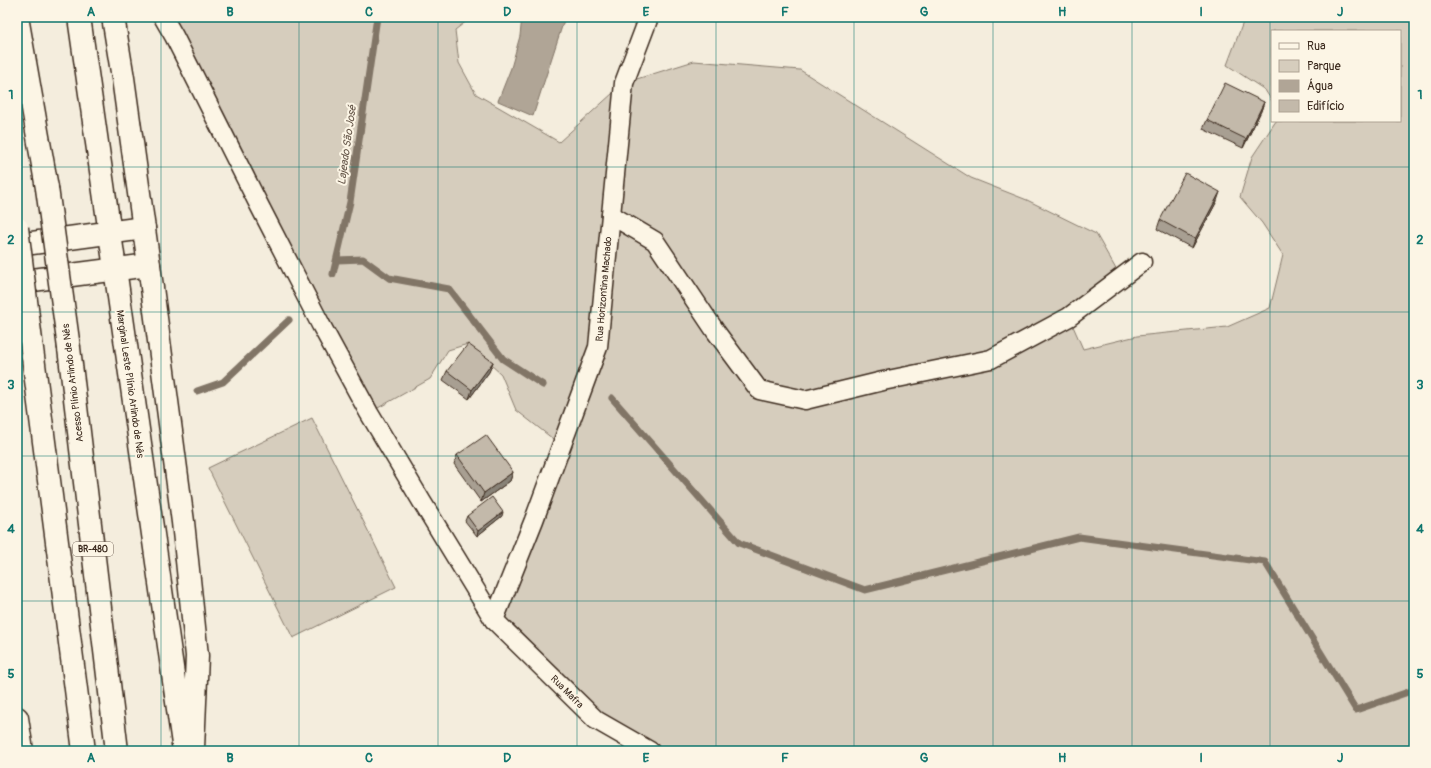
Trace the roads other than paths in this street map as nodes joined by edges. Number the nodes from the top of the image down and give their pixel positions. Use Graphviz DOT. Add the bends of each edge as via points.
graph roads {
  1 [pos="17,17"];
  2 [pos="78,17"];
  3 [pos="113,17"];
  4 [pos="163,17"];
  5 [pos="649,17"];
  6 [pos="611,215"];
  7 [pos="17,228"];
  8 [pos="144,228"];
  9 [pos="110,232"];
  10 [pos="17,245"];
  11 [pos="1142,262"];
  12 [pos="149,265"];
  13 [pos="114,269"];
  14 [pos="17,282"];
  15 [pos="494,620"];
  16 [pos="17,718"];
  17 [pos="22,751"];
  18 [pos="84,751"];
  19 [pos="117,751"];
  20 [pos="184,751"];
  21 [pos="193,751"];
  22 [pos="650,751"];
  1 -- 19 [label="main road, Acesso Plínio Arlindo de Nês / BR-480, bridge" via="47,188 69,348"];
  2 -- 9 [label="main road, Marginal Leste Plínio Arlindo de Nês"];
  3 -- 8 [label="main road"];
  4 -- 15 [label="street, Rua Mafra" via="332,345 422,502"];
  5 -- 6 [label="street, Rua Horizontina Machado" via="624,83"];
  6 -- 11 [label="street" via="655,241 716,332 759,390 805,400 991,358 1069,317"];
  6 -- 15 [label="street, Rua Horizontina Machado" via="598,348"];
  7 -- 18 [label="main road, BR-480, bridge"];
  8 -- 9 [label="main road"];
  8 -- 12 [label="main road"];
  9 -- 10 [label="main road"];
  9 -- 13 [label="main road, Marginal Leste Plínio Arlindo de Nês"];
  12 -- 13 [label="main road"];
  12 -- 21 [label="main road" via="183,522 197,656"];
  13 -- 14 [label="main road"];
  13 -- 20 [label="main road, Marginal Leste Plínio Arlindo de Nês"];
  15 -- 22 [label="street, Rua Mafra" via="596,720"];
  16 -- 17 [label="main road"];
}
